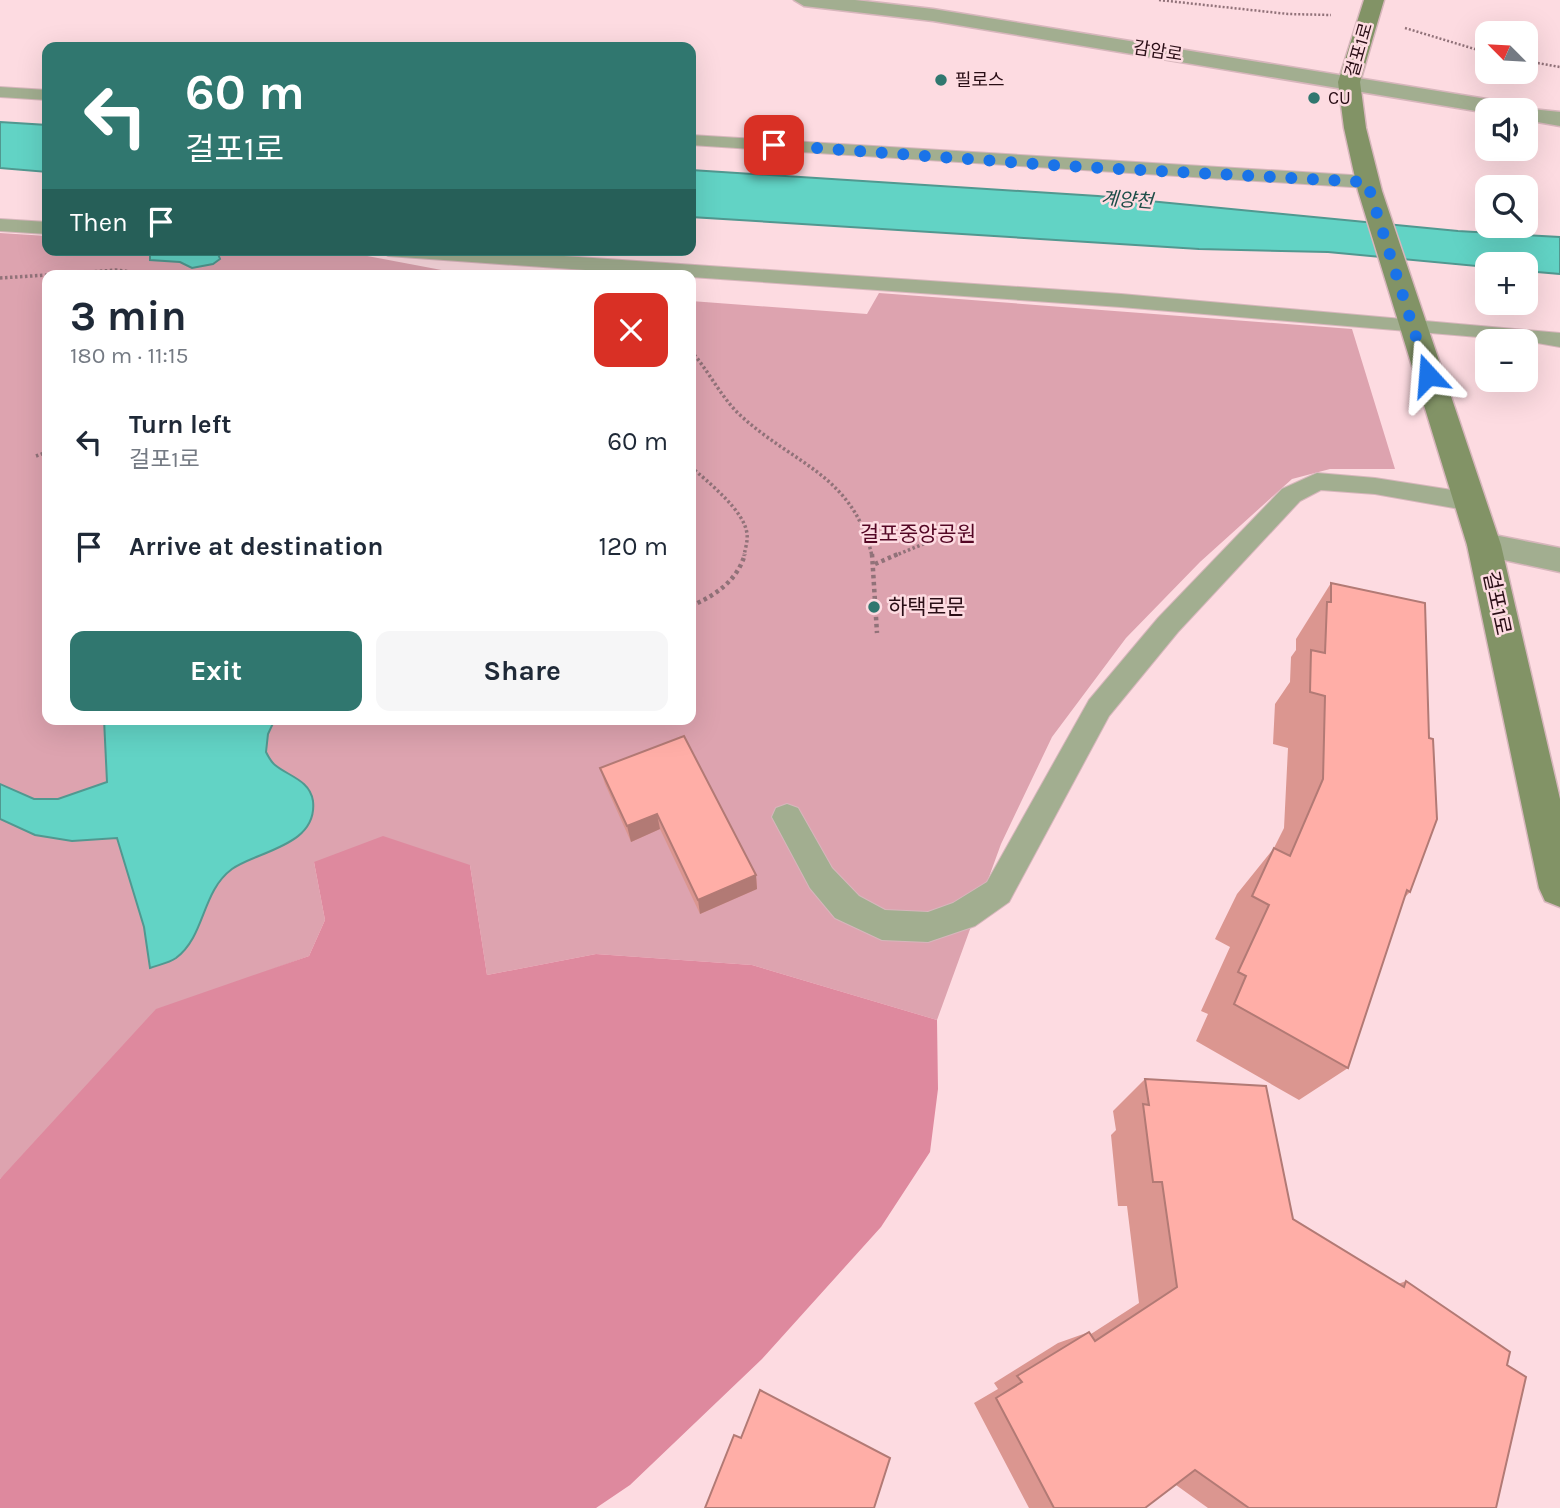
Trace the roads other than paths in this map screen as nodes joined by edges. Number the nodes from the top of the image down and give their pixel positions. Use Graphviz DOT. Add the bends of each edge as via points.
graph roads {
  1 [pos="804,0"];
  2 [pos="1370,10"];
  3 [pos="1349,82"];
  4 [pos="0,92"];
  5 [pos="42,95"];
  6 [pos="1475,104"];
  7 [pos="1538,115"];
  8 [pos="1560,119"];
  9 [pos="696,140"];
  10 [pos="1368,186"];
  11 [pos="0,225"];
  12 [pos="42,228"];
  13 [pos="476,256"];
  14 [pos="680,270"];
  15 [pos="696,271"];
  16 [pos="1409,316"];
  17 [pos="1560,340"];
  18 [pos="1471,502"];
  19 [pos="1484,545"];
  20 [pos="1560,560"];
  21 [pos="788,817"];
  22 [pos="1560,888"];
  1 -- 3 [label="street, 감암로" via="933,15"];
  2 -- 3 [label="street, 걸포1로"];
  3 -- 6 [label="street, 감암로"];
  3 -- 10 [label="street, 걸포1로"];
  4 -- 5 [label="lane"];
  7 -- 8 [label="street"];
  9 -- 10 [label="lane"];
  10 -- 16 [label="street, 걸포1로"];
  11 -- 12 [label="lane"];
  13 -- 14 [label="lane"];
  15 -- 16 [label="lane"];
  16 -- 17 [label="lane"];
  16 -- 18 [label="street, 걸포1로"];
  18 -- 19 [label="street, 걸포1로"];
  18 -- 21 [label="lane" via="1317,481 1291,495 1168,625 1099,708 999,892 963,915 928,927 883,925 847,907 821,877"];
  19 -- 20 [label="street"];
  19 -- 22 [label="street, 걸포1로"];
}
